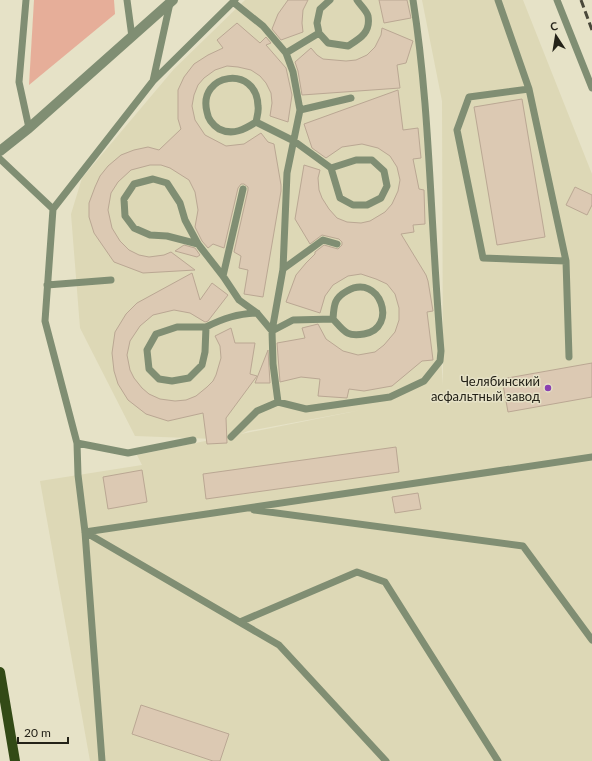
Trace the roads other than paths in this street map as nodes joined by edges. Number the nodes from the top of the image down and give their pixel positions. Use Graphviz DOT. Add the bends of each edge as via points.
graph roads {
  1 [pos="26,0"];
  2 [pos="127,0"];
  3 [pos="330,0"];
  4 [pos="357,0"];
  5 [pos="412,0"];
  6 [pos="498,0"];
  7 [pos="557,0"];
  8 [pos="234,1"];
  9 [pos="172,2"];
  10 [pos="319,33"];
  11 [pos="132,37"];
  12 [pos="286,54"];
  13 [pos="153,81"];
  14 [pos="529,88"];
  15 [pos="592,88"];
  16 [pos="351,98"];
  17 [pos="300,110"];
  18 [pos="256,122"];
  19 [pos="29,128"];
  20 [pos="294,141"];
  21 [pos="0,151"];
  22 [pos="0,158"];
  23 [pos="331,168"];
  24 [pos="243,189"];
  25 [pos="53,209"];
  26 [pos="198,244"];
  27 [pos="337,244"];
  28 [pos="566,261"];
  29 [pos="283,270"];
  30 [pos="224,276"];
  31 [pos="111,280"];
  32 [pos="47,284"];
  33 [pos="257,313"];
  34 [pos="333,319"];
  35 [pos="206,327"];
  36 [pos="272,331"];
  37 [pos="570,357"];
  38 [pos="278,402"];
  39 [pos="231,437"];
  40 [pos="193,440"];
  41 [pos="77,442"];
  42 [pos="592,457"];
  43 [pos="245,508"];
  44 [pos="85,532"];
  45 [pos="240,622"];
  46 [pos="592,640"];
  47 [pos="0,672"];
  48 [pos="378,758"];
  49 [pos="14,761"];
  50 [pos="102,761"];
  51 [pos="386,761"];
  52 [pos="498,761"];
  1 -- 19 [label="lane" via="19,82"];
  2 -- 11 [label="lane"];
  3 -- 10 [label="lane" via="320,9 317,23"];
  4 -- 10 [label="lane" via="368,16 367,29 363,37 348,46 328,43"];
  5 -- 38 [label="lane" via="430,158 440,361 424,381 390,397 306,409"];
  6 -- 14 [label="lane"];
  7 -- 15 [label="lane"];
  8 -- 12 [label="lane" via="263,26"];
  8 -- 13 [label="lane"];
  9 -- 11 [label="street"];
  9 -- 13 [label="lane"];
  10 -- 12 [label="lane"];
  11 -- 19 [label="street"];
  12 -- 17 [label="lane" via="293,72"];
  13 -- 25 [label="lane"];
  14 -- 28 [label="lane"];
  14 -- 28 [label="lane" via="468,97 457,130 483,258"];
  16 -- 17 [label="lane"];
  17 -- 20 [label="lane"];
  18 -- 18 [label="lane" via="246,129 230,133 218,128 208,118 205,104 209,89 221,80 234,78 247,82 255,93 258,106"];
  18 -- 20 [label="lane"];
  19 -- 21 [label="street"];
  19 -- 22 [label="street"];
  20 -- 23 [label="lane"];
  20 -- 29 [label="lane" via="287,173"];
  22 -- 25 [label="lane"];
  23 -- 23 [label="lane" via="340,198 353,205 367,205 381,198 387,186 384,171 372,160 356,160"];
  24 -- 30 [label="lane"];
  25 -- 32 [label="lane"];
  26 -- 26 [label="lane" via="185,220 180,203 167,183 152,179 134,184 124,199 125,216 134,228 150,235 167,236"];
  26 -- 30 [label="lane"];
  27 -- 29 [label="lane" via="323,240"];
  28 -- 37 [label="lane"];
  29 -- 36 [label="lane"];
  30 -- 33 [label="lane" via="239,300"];
  31 -- 32 [label="lane"];
  32 -- 41 [label="lane" via="44,321"];
  33 -- 35 [label="lane" via="239,314"];
  33 -- 36 [label="lane"];
  34 -- 34 [label="lane" via="345,333 370,333 379,327 382,317 381,302 375,292 363,287 352,288 341,294 334,304"];
  34 -- 36 [label="lane" via="293,320"];
  35 -- 35 [label="lane" via="177,327 156,334 147,350 149,369 159,379 172,381 189,378 202,365"];
  36 -- 38 [label="lane"];
  38 -- 39 [label="lane" via="256,411"];
  40 -- 41 [label="lane" via="128,453"];
  41 -- 44 [label="lane"];
  42 -- 43 [label="lane"];
  43 -- 44 [label="lane"];
  43 -- 46 [label="lane" via="523,546"];
  44 -- 45 [label="lane"];
  44 -- 50 [label="lane"];
  45 -- 48 [label="lane" via="279,645"];
  45 -- 52 [label="lane" via="357,572 385,582"];
  47 -- 49 [label="main road"];
  48 -- 51 [label="lane"];
}
